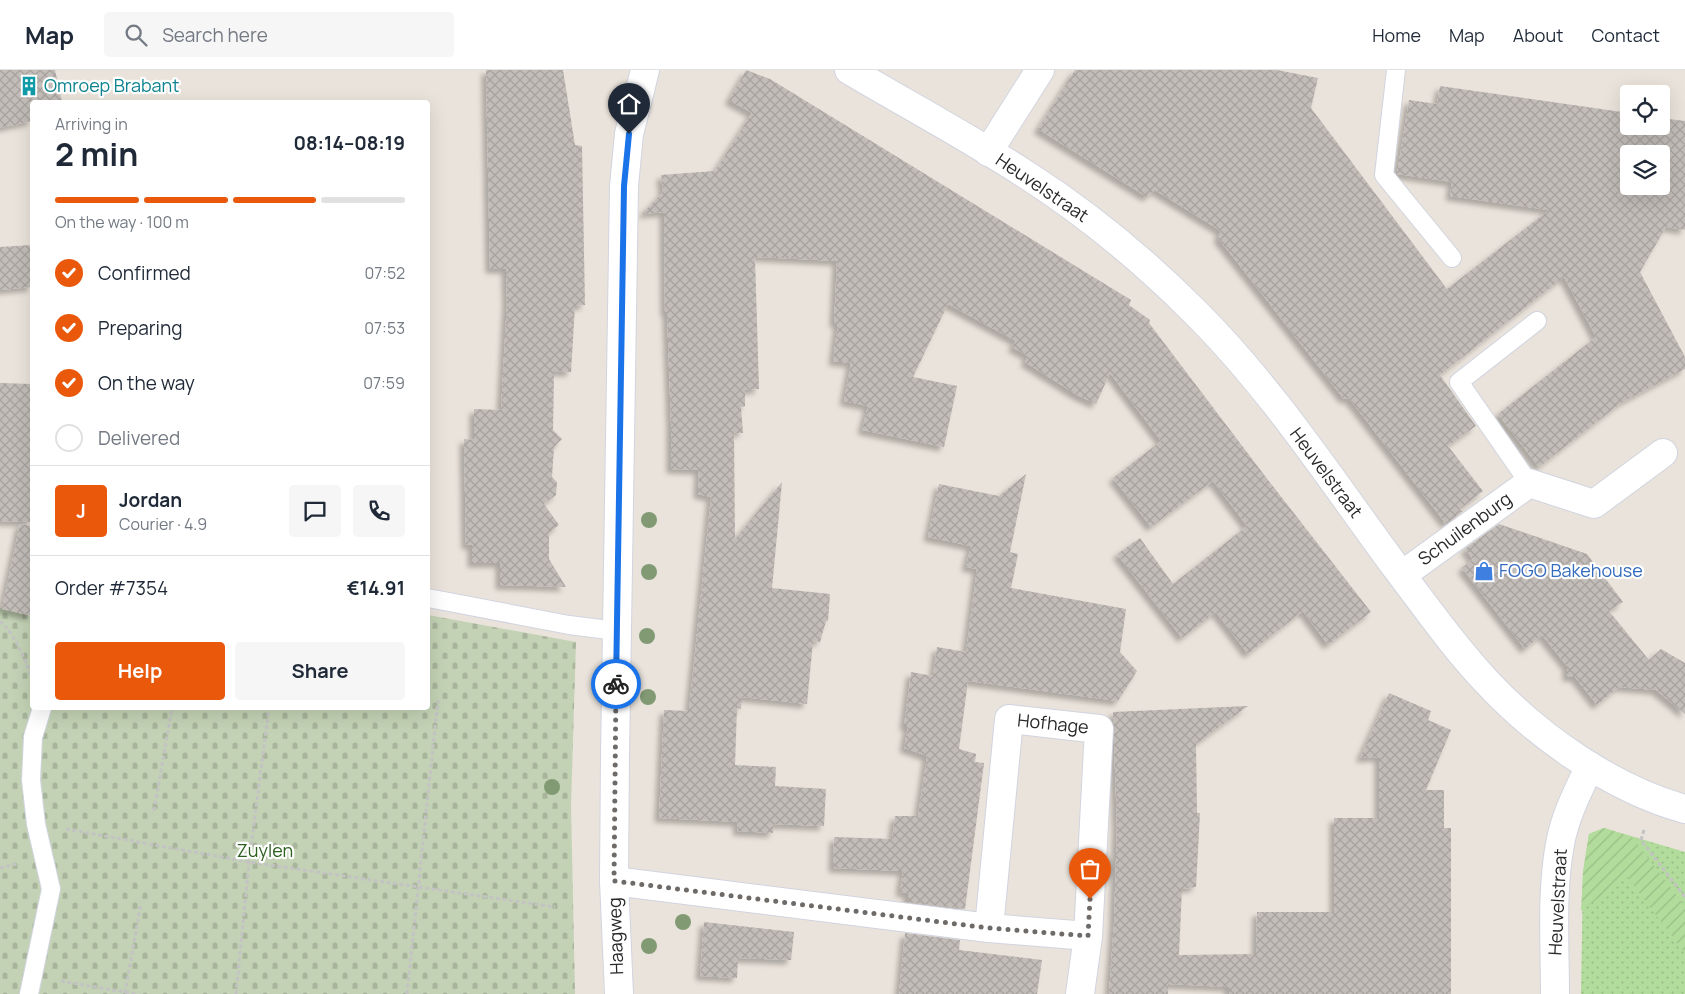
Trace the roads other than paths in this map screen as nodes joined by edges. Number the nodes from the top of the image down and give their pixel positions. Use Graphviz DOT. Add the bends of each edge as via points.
graph roads {
  1 [pos="645,70"];
  2 [pos="849,70"];
  3 [pos="1040,70"];
  4 [pos="1396,70"];
  5 [pos="988,152"];
  6 [pos="1452,258"];
  7 [pos="1537,321"];
  8 [pos="1663,453"];
  9 [pos="1529,483"];
  10 [pos="1402,575"];
  11 [pos="430,598"];
  12 [pos="617,631"];
  13 [pos="41,710"];
  14 [pos="1590,766"];
  15 [pos="1685,809"];
  16 [pos="614,881"];
  17 [pos="989,928"];
  18 [pos="1088,936"];
  19 [pos="29,994"];
  20 [pos="619,994"];
  21 [pos="1080,994"];
  22 [pos="1555,994"];
  1 -- 12 [label="street, Haagweg" via="629,134 624,186"];
  2 -- 5 [label="street, Heuvelstraat"];
  3 -- 5 [label="street"];
  4 -- 6 [label="lane" via="1384,175"];
  5 -- 10 [label="street, Heuvelstraat" via="1026,174 1096,225 1193,310 1250,372"];
  7 -- 9 [label="lane, Schuilenburg" via="1459,382"];
  8 -- 9 [label="street, Schuilenburg" via="1594,504"];
  9 -- 10 [label="street, Schuilenburg"];
  10 -- 14 [label="street, Heuvelstraat" via="1487,682 1538,727"];
  11 -- 12 [label="lane" via="568,625"];
  12 -- 16 [label="street, Haagweg"];
  13 -- 19 [label="lane" via="32,746 31,780 36,824 51,889"];
  14 -- 15 [label="street" via="1627,787"];
  14 -- 22 [label="street, Heuvelstraat" via="1570,809 1560,843 1556,877"];
  16 -- 17 [label="street"];
  16 -- 20 [label="street, Haagweg"];
  17 -- 18 [label="street"];
  17 -- 18 [label="street, Hofhage" via="1009,719 1099,729"];
  18 -- 21 [label="street, Hofhage"];
}
